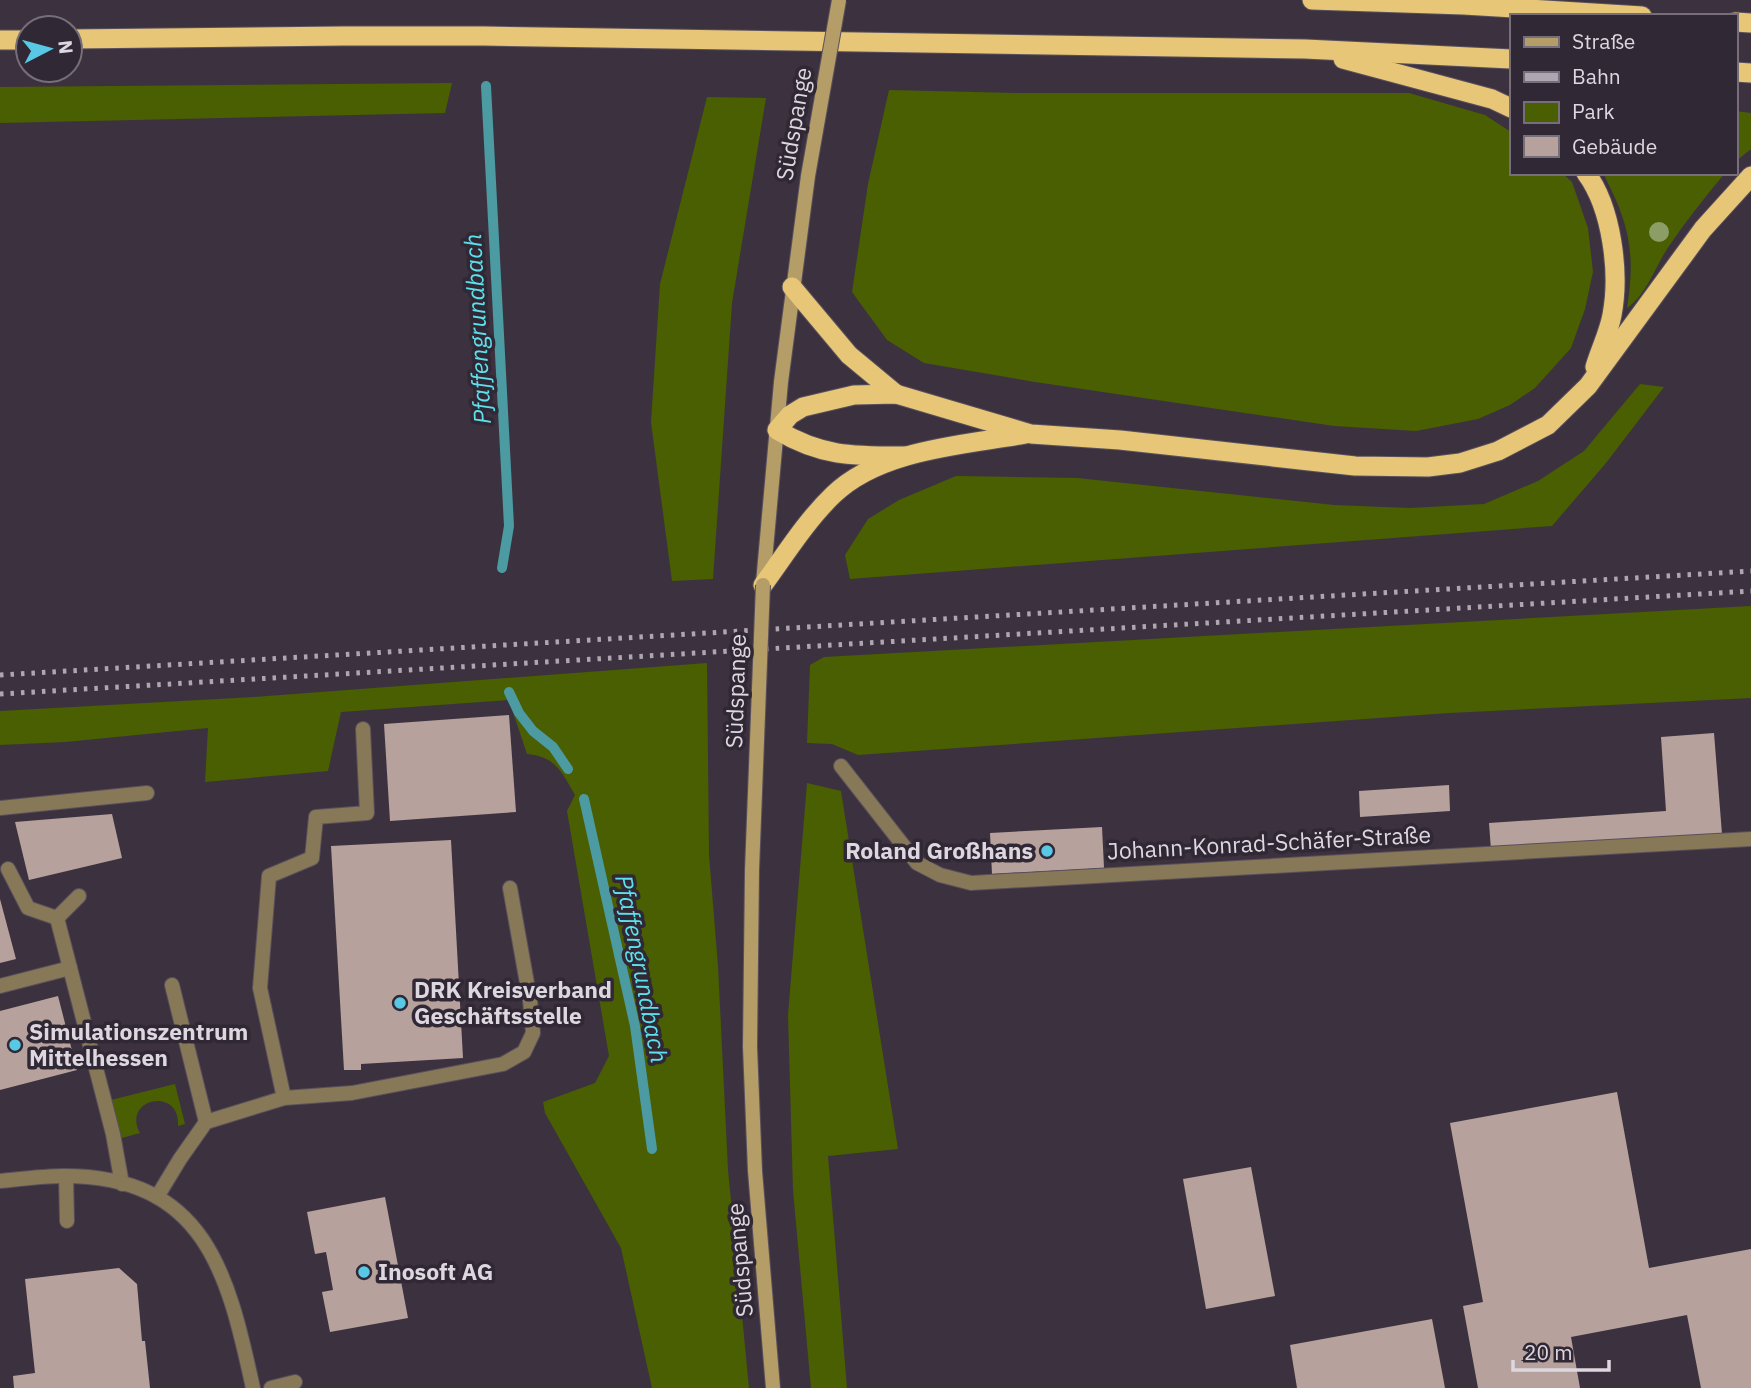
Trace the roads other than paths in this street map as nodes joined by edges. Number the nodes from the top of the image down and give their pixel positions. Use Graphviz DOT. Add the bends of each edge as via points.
graph roads {
  1 [pos="839,0"];
  2 [pos="1312,0"];
  3 [pos="1610,14"];
  4 [pos="84,39"];
  5 [pos="1305,49"];
  6 [pos="1510,59"];
  7 [pos="1510,108"];
  8 [pos="1587,175"];
  9 [pos="1751,176"];
  10 [pos="792,287"];
  11 [pos="1588,386"];
  12 [pos="897,394"];
  13 [pos="776,430"];
  14 [pos="1031,433"];
  15 [pos="905,456"];
  16 [pos="763,584"];
  17 [pos="363,729"];
  18 [pos="841,766"];
  19 [pos="147,793"];
  20 [pos="0,808"];
  21 [pos="1751,839"];
  22 [pos="8,869"];
  23 [pos="510,888"];
  24 [pos="79,896"];
  25 [pos="57,918"];
  26 [pos="70,968"];
  27 [pos="172,985"];
  28 [pos="0,986"];
  29 [pos="284,1098"];
  30 [pos="206,1122"];
  31 [pos="66,1176"];
  32 [pos="0,1181"];
  33 [pos="122,1184"];
  34 [pos="157,1197"];
  35 [pos="67,1221"];
  36 [pos="295,1382"];
  37 [pos="253,1388"];
  38 [pos="271,1388"];
  39 [pos="773,1388"];
  1 -- 10 [label="main road, Südspange, bridge"];
  2 -- 3 [label="highway"];
  4 -- 5 [label="highway" via="471,36"];
  5 -- 6 [label="highway"];
  5 -- 7 [label="highway"];
  8 -- 11 [label="highway" via="1608,218 1614,261 1612,315"];
  9 -- 11 [label="highway" via="1703,229"];
  10 -- 12 [label="highway" via="860,366"];
  10 -- 13 [label="main road, Südspange"];
  11 -- 14 [label="highway" via="1548,425 1520,441 1460,463 1428,467 1355,466"];
  12 -- 13 [label="highway" via="854,395 803,407"];
  12 -- 14 [label="highway"];
  13 -- 15 [label="highway" via="829,453"];
  13 -- 16 [label="main road, Südspange"];
  14 -- 15 [label="highway"];
  15 -- 16 [label="highway" via="864,472 834,494"];
  16 -- 39 [label="main road, Südspange, bridge" via="749,983 755,1171"];
  17 -- 29 [label="street" via="367,813 316,817 312,858 269,876 260,988"];
  18 -- 21 [label="street, Johann-Konrad-Schäfer-Straße" via="917,863 971,883"];
  19 -- 20 [label="street"];
  22 -- 25 [label="street" via="28,908"];
  23 -- 29 [label="street" via="533,1033 524,1052 503,1064 462,1072 352,1093"];
  24 -- 25 [label="street"];
  25 -- 26 [label="street"];
  26 -- 28 [label="street"];
  26 -- 33 [label="street"];
  27 -- 30 [label="street"];
  29 -- 30 [label="street"];
  30 -- 34 [label="street"];
  31 -- 32 [label="street"];
  31 -- 33 [label="street"];
  31 -- 35 [label="street"];
  33 -- 34 [label="street"];
  34 -- 37 [label="street" via="192,1225 219,1268 232,1299"];
  36 -- 38 [label="street"];
}
